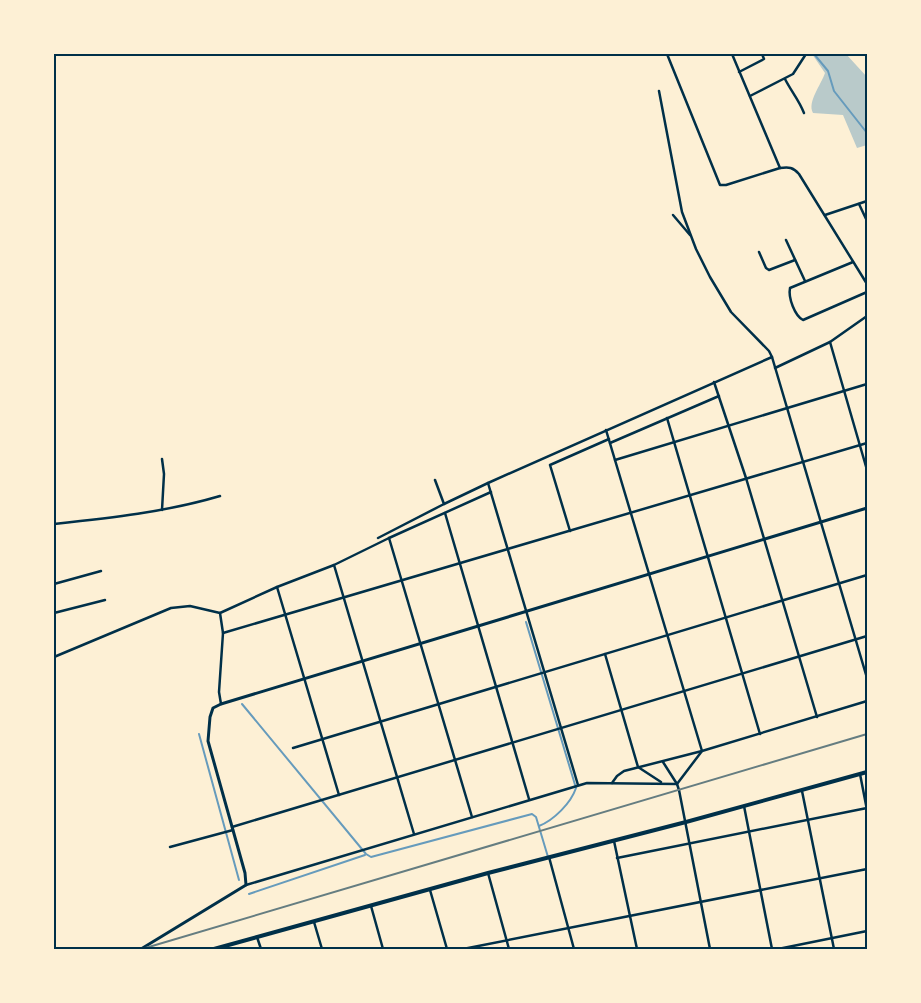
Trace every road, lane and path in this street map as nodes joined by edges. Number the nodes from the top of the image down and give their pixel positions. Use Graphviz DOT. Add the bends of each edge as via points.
graph roads {
  1 [pos="667,54"];
  2 [pos="732,54"];
  3 [pos="762,54"];
  4 [pos="806,54"];
  5 [pos="739,72"];
  6 [pos="785,79"];
  7 [pos="659,91"];
  8 [pos="750,96"];
  9 [pos="804,112"];
  10 [pos="780,168"];
  11 [pos="867,201"];
  12 [pos="859,204"];
  13 [pos="825,215"];
  14 [pos="673,216"];
  15 [pos="867,221"];
  16 [pos="692,238"];
  17 [pos="786,240"];
  18 [pos="759,252"];
  19 [pos="795,260"];
  20 [pos="854,262"];
  21 [pos="805,281"];
  22 [pos="867,283"];
  23 [pos="867,292"];
  24 [pos="867,316"];
  25 [pos="830,342"];
  26 [pos="772,357"];
  27 [pos="775,368"];
  28 [pos="714,382"];
  29 [pos="867,384"];
  30 [pos="844,391"];
  31 [pos="719,396"];
  32 [pos="787,408"];
  33 [pos="667,418"];
  34 [pos="729,425"];
  35 [pos="606,430"];
  36 [pos="609,438"];
  37 [pos="674,442"];
  38 [pos="867,443"];
  39 [pos="610,444"];
  40 [pos="860,445"];
  41 [pos="162,459"];
  42 [pos="615,460"];
  43 [pos="803,462"];
  44 [pos="867,470"];
  45 [pos="746,478"];
  46 [pos="435,480"];
  47 [pos="488,483"];
  48 [pos="491,492"];
  49 [pos="690,495"];
  50 [pos="220,496"];
  51 [pos="444,504"];
  52 [pos="867,508"];
  53 [pos="162,510"];
  54 [pos="445,513"];
  55 [pos="631,513"];
  56 [pos="821,522"];
  57 [pos="54,524"];
  58 [pos="570,531"];
  59 [pos="378,538"];
  60 [pos="389,538"];
  61 [pos="764,539"];
  62 [pos="508,549"];
  63 [pos="708,556"];
  64 [pos="460,563"];
  65 [pos="334,565"];
  66 [pos="101,571"];
  67 [pos="649,574"];
  68 [pos="867,575"];
  69 [pos="402,580"];
  70 [pos="839,583"];
  71 [pos="54,584"];
  72 [pos="277,587"];
  73 [pos="344,598"];
  74 [pos="105,600"];
  75 [pos="783,600"];
  76 [pos="527,611"];
  77 [pos="54,613"];
  78 [pos="220,613"];
  79 [pos="286,615"];
  80 [pos="726,617"];
  81 [pos="478,626"];
  82 [pos="223,633"];
  83 [pos="667,635"];
  84 [pos="867,636"];
  85 [pos="856,640"];
  86 [pos="420,643"];
  87 [pos="605,654"];
  88 [pos="799,656"];
  89 [pos="54,657"];
  90 [pos="362,661"];
  91 [pos="545,672"];
  92 [pos="742,674"];
  93 [pos="304,678"];
  94 [pos="867,678"];
  95 [pos="495,687"];
  96 [pos="684,691"];
  97 [pos="867,701"];
  98 [pos="221,704"];
  99 [pos="438,704"];
  100 [pos="622,710"];
  101 [pos="817,716"];
  102 [pos="380,721"];
  103 [pos="561,728"];
  104 [pos="760,734"];
  105 [pos="322,739"];
  106 [pos="512,743"];
  107 [pos="293,748"];
  108 [pos="702,751"];
  109 [pos="455,760"];
  110 [pos="663,762"];
  111 [pos="638,767"];
  112 [pos="867,772"];
  113 [pos="860,774"];
  114 [pos="397,778"];
  115 [pos="612,783"];
  116 [pos="663,784"];
  117 [pos="677,784"];
  118 [pos="578,785"];
  119 [pos="802,791"];
  120 [pos="339,795"];
  121 [pos="529,800"];
  122 [pos="744,806"];
  123 [pos="867,809"];
  124 [pos="472,817"];
  125 [pos="808,820"];
  126 [pos="686,822"];
  127 [pos="232,829"];
  128 [pos="749,832"];
  129 [pos="414,834"];
  130 [pos="614,841"];
  131 [pos="690,843"];
  132 [pos="170,847"];
  133 [pos="549,857"];
  134 [pos="617,858"];
  135 [pos="867,869"];
  136 [pos="488,873"];
  137 [pos="820,878"];
  138 [pos="246,885"];
  139 [pos="430,890"];
  140 [pos="759,890"];
  141 [pos="700,902"];
  142 [pos="371,906"];
  143 [pos="630,916"];
  144 [pos="314,922"];
  145 [pos="568,928"];
  146 [pos="867,931"];
  147 [pos="257,937"];
  148 [pos="832,938"];
  149 [pos="506,940"];
  150 [pos="142,949"];
  151 [pos="214,949"];
  152 [pos="261,949"];
  153 [pos="322,949"];
  154 [pos="383,949"];
  155 [pos="447,949"];
  156 [pos="462,949"];
  157 [pos="509,949"];
  158 [pos="574,949"];
  159 [pos="637,949"];
  160 [pos="710,949"];
  161 [pos="772,949"];
  162 [pos="778,949"];
  163 [pos="834,949"];
  1 -- 10 [label="street" via="720,184 726,185"];
  2 -- 5 [label="street"];
  3 -- 5 [label="street" via="764,59"];
  4 -- 6 [label="street" via="793,74"];
  5 -- 8 [label="street"];
  6 -- 8 [label="street"];
  6 -- 9 [label="street"];
  7 -- 16 [label="street" via="682,212"];
  8 -- 10 [label="street"];
  10 -- 13 [label="street" via="795,169"];
  11 -- 12 [label="street"];
  12 -- 13 [label="street"];
  12 -- 15 [label="street"];
  13 -- 20 [label="street"];
  14 -- 16 [label="street"];
  16 -- 26 [label="street" via="731,312"];
  17 -- 19 [label="street"];
  18 -- 19 [label="street" via="770,270"];
  19 -- 21 [label="street"];
  20 -- 21 [label="street"];
  20 -- 22 [label="street"];
  21 -- 23 [label="street" via="792,286 789,293 797,316 803,320"];
  24 -- 25 [label="street"];
  25 -- 27 [label="street"];
  25 -- 30 [label="street"];
  26 -- 27 [label="street"];
  26 -- 28 [label="street"];
  27 -- 32 [label="street"];
  28 -- 31 [label="street"];
  28 -- 35 [label="street"];
  29 -- 30 [label="street"];
  30 -- 32 [label="street"];
  30 -- 40 [label="street"];
  31 -- 33 [label="street"];
  31 -- 34 [label="street"];
  32 -- 34 [label="street"];
  32 -- 43 [label="street"];
  33 -- 37 [label="street"];
  33 -- 39 [label="street"];
  34 -- 37 [label="street"];
  34 -- 45 [label="street"];
  35 -- 36 [label="street"];
  35 -- 47 [label="street"];
  36 -- 39 [label="street"];
  36 -- 58 [label="street" via="550,465"];
  37 -- 42 [label="street"];
  37 -- 49 [label="street"];
  38 -- 40 [label="street"];
  39 -- 42 [label="street"];
  40 -- 43 [label="street"];
  40 -- 44 [label="street"];
  41 -- 53 [label="street"];
  42 -- 55 [label="street"];
  43 -- 45 [label="street"];
  43 -- 56 [label="street"];
  45 -- 49 [label="street"];
  45 -- 61 [label="street"];
  46 -- 51 [label="street"];
  47 -- 48 [label="street"];
  47 -- 51 [label="street"];
  48 -- 54 [label="street"];
  48 -- 62 [label="street"];
  49 -- 55 [label="street"];
  49 -- 63 [label="street"];
  50 -- 53 [label="street"];
  51 -- 59 [label="street"];
  52 -- 56 [label="street"];
  53 -- 57 [label="street"];
  54 -- 60 [label="street"];
  54 -- 64 [label="street"];
  55 -- 58 [label="street"];
  55 -- 67 [label="street"];
  56 -- 61 [label="street"];
  56 -- 70 [label="street"];
  58 -- 62 [label="street"];
  60 -- 65 [label="street"];
  60 -- 69 [label="street"];
  61 -- 63 [label="street"];
  61 -- 75 [label="street"];
  62 -- 64 [label="street"];
  62 -- 76 [label="street"];
  63 -- 67 [label="street"];
  63 -- 80 [label="street"];
  64 -- 69 [label="street"];
  64 -- 81 [label="street"];
  65 -- 72 [label="street"];
  65 -- 73 [label="street"];
  66 -- 71 [label="street"];
  67 -- 76 [label="street"];
  67 -- 83 [label="street"];
  68 -- 70 [label="street"];
  69 -- 73 [label="street"];
  69 -- 86 [label="street"];
  70 -- 75 [label="street"];
  70 -- 85 [label="street"];
  72 -- 78 [label="street"];
  72 -- 79 [label="street"];
  73 -- 79 [label="street"];
  73 -- 90 [label="street"];
  74 -- 77 [label="street"];
  75 -- 80 [label="street"];
  75 -- 88 [label="street"];
  76 -- 81 [label="street"];
  76 -- 91 [label="street"];
  78 -- 82 [label="street"];
  78 -- 89 [label="street" via="190,606 171,608"];
  79 -- 82 [label="street"];
  79 -- 93 [label="street"];
  80 -- 83 [label="street"];
  80 -- 92 [label="street"];
  81 -- 86 [label="street"];
  81 -- 95 [label="street"];
  82 -- 98 [label="street"];
  83 -- 87 [label="street"];
  83 -- 96 [label="street"];
  84 -- 85 [label="street"];
  85 -- 88 [label="street"];
  85 -- 94 [label="street"];
  86 -- 90 [label="street"];
  86 -- 99 [label="street"];
  87 -- 91 [label="street"];
  87 -- 100 [label="street"];
  88 -- 92 [label="street"];
  88 -- 101 [label="street"];
  90 -- 93 [label="street"];
  90 -- 102 [label="street"];
  91 -- 95 [label="street"];
  91 -- 103 [label="street"];
  92 -- 96 [label="street"];
  92 -- 104 [label="street"];
  93 -- 98 [label="street"];
  93 -- 105 [label="street"];
  95 -- 99 [label="street"];
  95 -- 106 [label="street"];
  96 -- 100 [label="street"];
  96 -- 108 [label="street"];
  97 -- 101 [label="street"];
  98 -- 127 [label="street" via="213,708 208,741"];
  99 -- 102 [label="street"];
  99 -- 109 [label="street"];
  100 -- 103 [label="street"];
  100 -- 111 [label="street"];
  101 -- 104 [label="street"];
  102 -- 105 [label="street"];
  102 -- 114 [label="street"];
  103 -- 106 [label="street"];
  103 -- 118 [label="street"];
  104 -- 108 [label="street"];
  105 -- 107 [label="street"];
  105 -- 120 [label="street"];
  106 -- 109 [label="street"];
  106 -- 121 [label="street"];
  108 -- 110 [label="street"];
  108 -- 117 [label="street"];
  109 -- 114 [label="street"];
  109 -- 124 [label="street"];
  110 -- 111 [label="street"];
  110 -- 117 [label="street"];
  111 -- 115 [label="street" via="624,771"];
  111 -- 116 [label="street"];
  112 -- 113 [label="main road"];
  113 -- 119 [label="main road"];
  113 -- 123 [label="street"];
  114 -- 120 [label="street"];
  114 -- 129 [label="street"];
  115 -- 116 [label="street"];
  115 -- 118 [label="street"];
  116 -- 117 [label="street"];
  117 -- 126 [label="street"];
  118 -- 121 [label="street"];
  119 -- 122 [label="main road"];
  119 -- 125 [label="street"];
  120 -- 127 [label="street"];
  121 -- 124 [label="street"];
  122 -- 126 [label="main road"];
  122 -- 128 [label="street"];
  123 -- 125 [label="street"];
  124 -- 129 [label="street"];
  125 -- 128 [label="street"];
  125 -- 137 [label="street"];
  126 -- 130 [label="main road"];
  126 -- 131 [label="street"];
  127 -- 132 [label="street"];
  127 -- 138 [label="street"];
  128 -- 131 [label="street"];
  128 -- 140 [label="street"];
  129 -- 138 [label="street"];
  130 -- 133 [label="main road"];
  130 -- 134 [label="street"];
  131 -- 134 [label="street"];
  131 -- 141 [label="street"];
  133 -- 136 [label="main road"];
  133 -- 145 [label="street"];
  134 -- 143 [label="street"];
  135 -- 137 [label="street"];
  136 -- 139 [label="main road"];
  136 -- 149 [label="street"];
  137 -- 140 [label="street"];
  137 -- 148 [label="street"];
  138 -- 150 [label="street"];
  139 -- 142 [label="main road"];
  139 -- 155 [label="street"];
  140 -- 141 [label="street"];
  140 -- 161 [label="street"];
  141 -- 143 [label="street"];
  141 -- 160 [label="street"];
  142 -- 144 [label="main road"];
  142 -- 154 [label="street"];
  143 -- 145 [label="street"];
  143 -- 159 [label="street"];
  144 -- 147 [label="main road"];
  144 -- 153 [label="street"];
  145 -- 149 [label="street"];
  145 -- 158 [label="street"];
  146 -- 148 [label="street"];
  147 -- 151 [label="main road"];
  147 -- 152 [label="street"];
  148 -- 162 [label="street"];
  148 -- 163 [label="street"];
  149 -- 156 [label="street"];
  149 -- 157 [label="street"];
}
